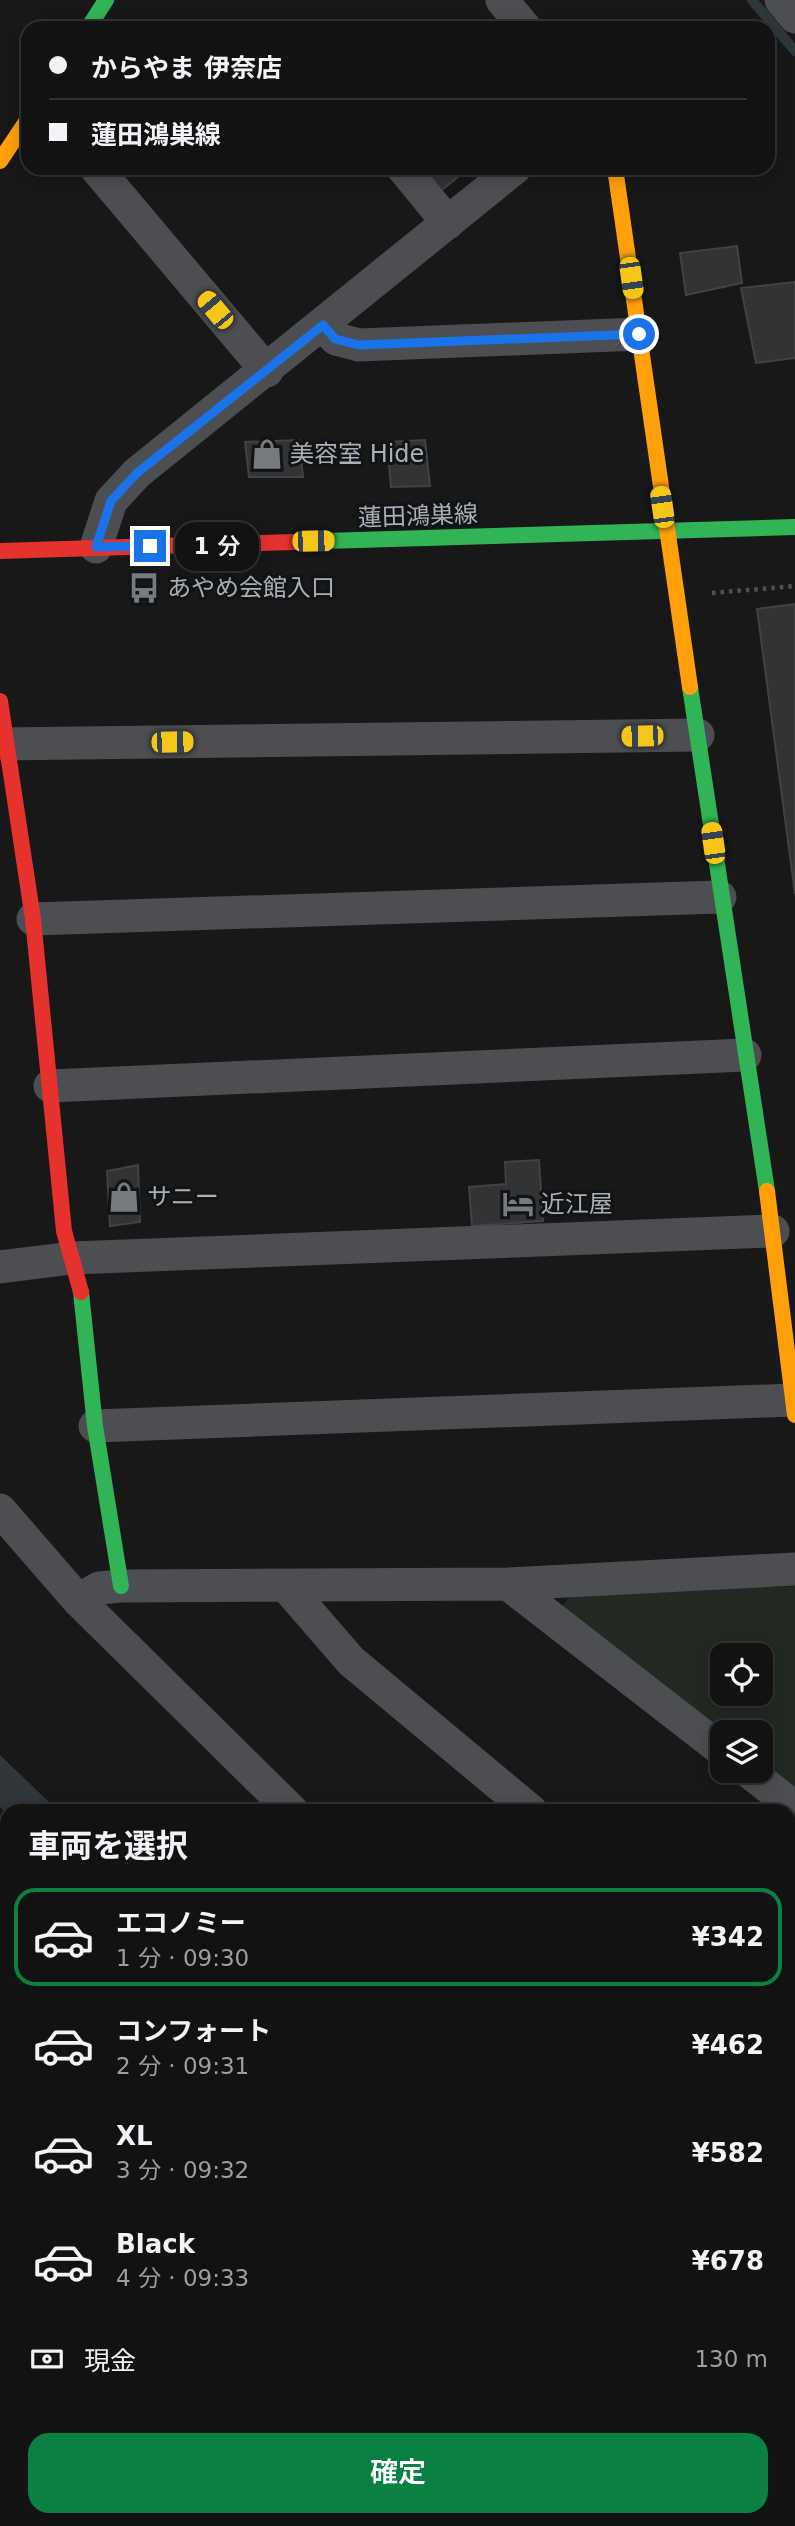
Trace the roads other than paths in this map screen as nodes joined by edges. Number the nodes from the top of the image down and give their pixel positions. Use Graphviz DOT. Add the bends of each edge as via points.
graph roads {
  1 [pos="106,0"];
  2 [pos="502,0"];
  3 [pos="781,0"];
  4 [pos="795,17"];
  5 [pos="92,21"];
  6 [pos="519,21"];
  7 [pos="21,130"];
  8 [pos="0,161"];
  9 [pos="102,175"];
  10 [pos="409,175"];
  11 [pos="506,175"];
  12 [pos="616,175"];
  13 [pos="448,223"];
  14 [pos="323,325"];
  15 [pos="639,334"];
  16 [pos="267,371"];
  17 [pos="795,527"];
  18 [pos="666,532"];
  19 [pos="96,547"];
  20 [pos="0,551"];
  21 [pos="0,701"];
  22 [pos="698,735"];
  23 [pos="3,744"];
  24 [pos="720,897"];
  25 [pos="33,919"];
  26 [pos="746,1055"];
  27 [pos="50,1086"];
  28 [pos="773,1231"];
  29 [pos="72,1258"];
  30 [pos="0,1268"];
  31 [pos="794,1408"];
  32 [pos="95,1426"];
  33 [pos="0,1510"];
  34 [pos="795,1569"];
  35 [pos="509,1584"];
  36 [pos="121,1586"];
  37 [pos="286,1586"];
  38 [pos="78,1600"];
  39 [pos="710,1741"];
  40 [pos="763,1783"];
  41 [pos="285,1804"];
  42 [pos="523,1804"];
  43 [pos="790,1804"];
  1 -- 5 [label="street"];
  2 -- 6 [label="street"];
  3 -- 4 [label="street"];
  7 -- 8 [label="street"];
  9 -- 16 [label="street"];
  10 -- 13 [label="street"];
  11 -- 13 [label="street"];
  12 -- 15 [label="street"];
  13 -- 14 [label="street"];
  14 -- 15 [label="street" via="335,339 359,345"];
  14 -- 16 [label="street"];
  15 -- 18 [label="street"];
  16 -- 19 [label="street" via="137,473 111,501"];
  17 -- 18 [label="street, 蓮田鴻巣線"];
  18 -- 19 [label="street, 蓮田鴻巣線"];
  18 -- 22 [label="street"];
  19 -- 20 [label="street, 蓮田鴻巣線"];
  21 -- 23 [label="street"];
  22 -- 23 [label="street"];
  22 -- 24 [label="street"];
  23 -- 25 [label="street"];
  24 -- 25 [label="street"];
  24 -- 26 [label="street"];
  25 -- 27 [label="street"];
  26 -- 27 [label="street"];
  26 -- 28 [label="street"];
  27 -- 29 [label="street" via="64,1231"];
  28 -- 29 [label="street"];
  28 -- 31 [label="street"];
  29 -- 30 [label="street"];
  29 -- 32 [label="street" via="81,1290"];
  31 -- 32 [label="street"];
  32 -- 36 [label="street"];
  33 -- 38 [label="street"];
  34 -- 35 [label="street"];
  35 -- 37 [label="street"];
  35 -- 39 [label="street"];
  36 -- 37 [label="street"];
  36 -- 38 [label="street" via="99,1588"];
  37 -- 42 [label="street" via="351,1661"];
  38 -- 41 [label="street"];
  40 -- 43 [label="street"];
}
